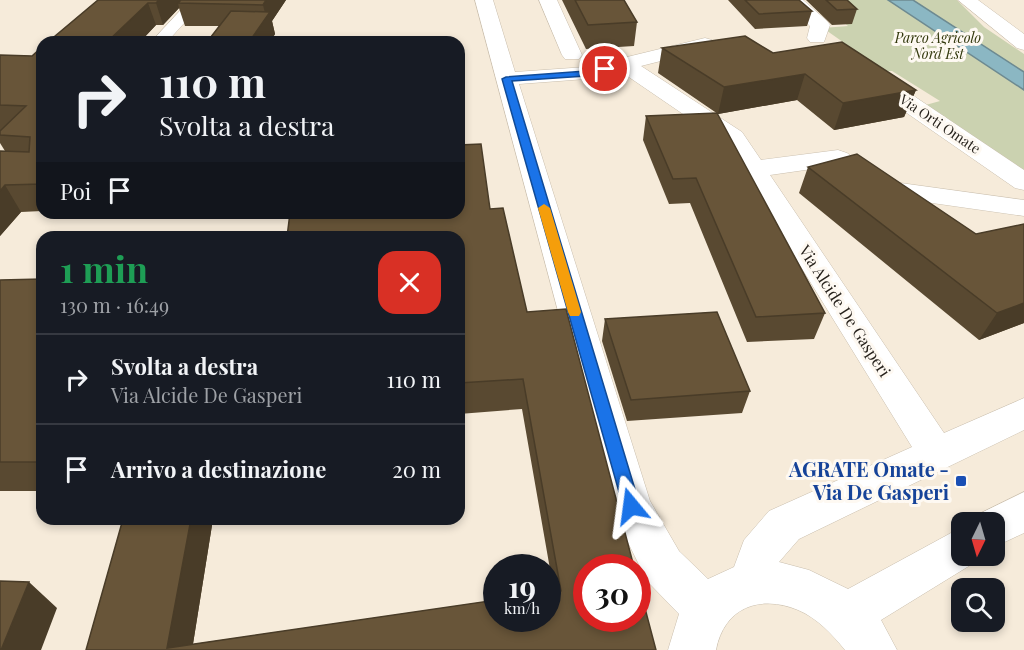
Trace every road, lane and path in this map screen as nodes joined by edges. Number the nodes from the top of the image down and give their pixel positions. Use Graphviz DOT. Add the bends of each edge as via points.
graph roads {
  1 [pos="198,0"];
  2 [pos="484,0"];
  3 [pos="548,0"];
  4 [pos="792,0"];
  5 [pos="967,0"];
  6 [pos="165,36"];
  7 [pos="817,38"];
  8 [pos="726,39"];
  9 [pos="1024,44"];
  10 [pos="573,55"];
  11 [pos="625,65"];
  12 [pos="860,70"];
  13 [pos="506,79"];
  14 [pos="754,169"];
  15 [pos="1024,182"];
  16 [pos="1024,208"];
  17 [pos="1024,413"];
  18 [pos="936,453"];
  19 [pos="1024,511"];
  20 [pos="1005,522"];
  21 [pos="951,556"];
  22 [pos="752,582"];
  23 [pos="699,629"];
  24 [pos="860,633"];
  1 -- 6 [label="lane"];
  2 -- 13 [label="street"];
  3 -- 10 [label="street"];
  4 -- 7 [label="street" via="820,25"];
  5 -- 9 [label="street"];
  8 -- 11 [label="street"];
  11 -- 13 [label="street" via="586,73"];
  11 -- 14 [label="street, Via Alcide De Gasperi" via="734,137"];
  12 -- 15 [label="street, Via Orti Omate"];
  13 -- 23 [label="street" via="631,506"];
  14 -- 16 [label="street" via="838,158 878,188"];
  14 -- 18 [label="street, Via Alcide De Gasperi"];
  17 -- 18 [label="street"];
  18 -- 22 [label="street" via="784,525 759,554"];
  19 -- 20 [label="street"];
  21 -- 24 [label="street"];
  22 -- 23 [label="street" via="726,591"];
  22 -- 24 [label="street" via="800,588 820,598"];
}
